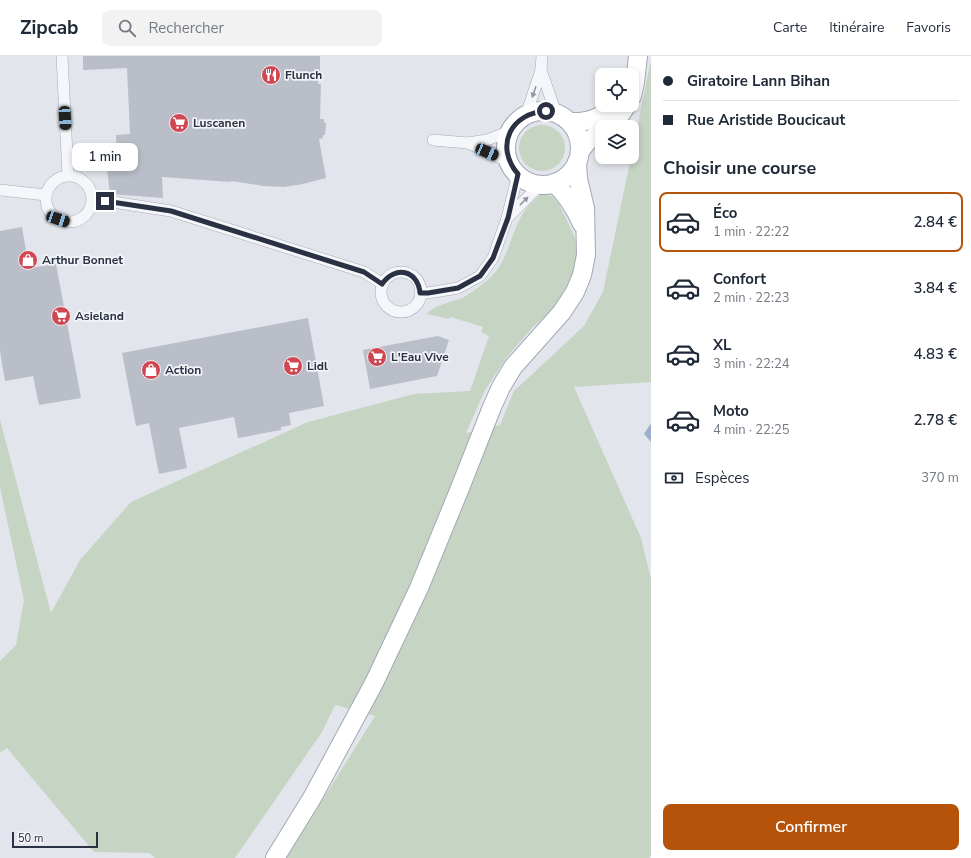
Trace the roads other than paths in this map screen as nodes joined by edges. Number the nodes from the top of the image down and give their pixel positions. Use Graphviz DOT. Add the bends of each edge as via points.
graph roads {
  1 [pos="62,56"];
  2 [pos="542,56"];
  3 [pos="626,56"];
  4 [pos="638,56"];
  5 [pos="625,68"];
  6 [pos="637,68"];
  7 [pos="541,70"];
  8 [pos="606,112"];
  9 [pos="526,115"];
  10 [pos="563,118"];
  11 [pos="510,131"];
  12 [pos="595,136"];
  13 [pos="433,140"];
  14 [pos="468,143"];
  15 [pos="579,156"];
  16 [pos="514,168"];
  17 [pos="68,175"];
  18 [pos="547,184"];
  19 [pos="0,190"];
  20 [pos="46,195"];
  21 [pos="93,199"];
  22 [pos="508,218"];
  23 [pos="585,231"];
  24 [pos="382,284"];
  25 [pos="420,293"];
  26 [pos="275,858"];
  1 -- 17 [label="street"];
  2 -- 7 [label="street"];
  3 -- 5 [label="main road"];
  4 -- 6 [label="main road"];
  7 -- 9 [label="street, one-way"];
  7 -- 10 [label="street"];
  8 -- 10 [label="main road" via="593,120 581,123"];
  9 -- 10 [label="main road" via="546,111"];
  9 -- 11 [label="main road"];
  10 -- 15 [label="main road" via="578,135"];
  11 -- 14 [label="street" via="487,140"];
  11 -- 16 [label="main road" via="507,152"];
  12 -- 15 [label="main road" via="588,141"];
  13 -- 14 [label="street"];
  14 -- 16 [label="street"];
  15 -- 18 [label="main road" via="568,175"];
  15 -- 23 [label="main road" via="578,179 585,208"];
  16 -- 18 [label="main road" via="528,181"];
  16 -- 22 [label="street"];
  17 -- 20 [label="street" via="54,181"];
  17 -- 21 [label="street" via="86,181"];
  22 -- 18 [label="street, one-way"];
  18 -- 23 [label="main road" via="564,191"];
  19 -- 20 [label="street"];
  20 -- 21 [label="street" via="46,204 51,213 58,219 68,222 86,216"];
  21 -- 24 [label="street" via="171,211 364,272"];
  22 -- 25 [label="street" via="493,258 480,276 458,288"];
  23 -- 26 [label="main road" via="586,255 582,276 575,292 562,312 513,367 501,387 419,588 377,676 312,798"];
  24 -- 25 [label="street" via="391,275 404,273 418,282"];
  24 -- 25 [label="street" via="384,303 394,311 411,309 419,299"];
}
